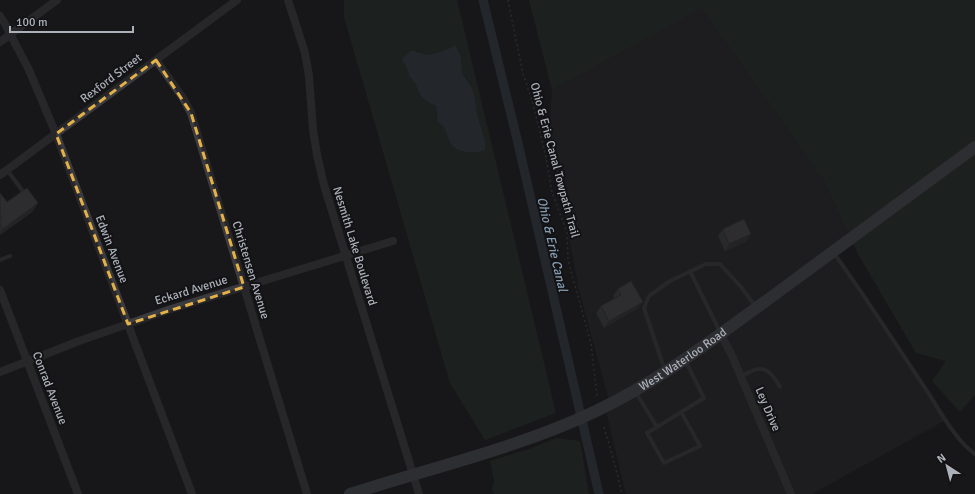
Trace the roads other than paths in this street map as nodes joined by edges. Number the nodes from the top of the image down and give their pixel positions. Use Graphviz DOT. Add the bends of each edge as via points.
graph roads {
  1 [pos="57,0"];
  2 [pos="236,0"];
  3 [pos="288,0"];
  4 [pos="0,16"];
  5 [pos="10,34"];
  6 [pos="0,42"];
  7 [pos="156,60"];
  8 [pos="56,134"];
  9 [pos="975,147"];
  10 [pos="4,173"];
  11 [pos="30,200"];
  12 [pos="394,241"];
  13 [pos="833,251"];
  14 [pos="346,255"];
  15 [pos="10,256"];
  16 [pos="0,260"];
  17 [pos="690,271"];
  18 [pos="244,287"];
  19 [pos="0,290"];
  20 [pos="756,308"];
  21 [pos="128,324"];
  22 [pos="721,334"];
  23 [pos="685,360"];
  24 [pos="27,362"];
  25 [pos="0,372"];
  26 [pos="665,373"];
  27 [pos="741,376"];
  28 [pos="780,387"];
  29 [pos="634,391"];
  30 [pos="681,412"];
  31 [pos="658,427"];
  32 [pos="975,454"];
  33 [pos="413,474"];
  34 [pos="78,494"];
  35 [pos="192,494"];
  36 [pos="307,494"];
  37 [pos="350,494"];
  38 [pos="419,494"];
  39 [pos="791,494"];
  1 -- 5 [label="street"];
  2 -- 7 [label="street, Rexford Street"];
  3 -- 14 [label="street, Nesmith Lake Boulevard" via="305,53 317,155"];
  4 -- 5 [label="street, Edwin Avenue"];
  5 -- 6 [label="street"];
  5 -- 8 [label="street, Edwin Avenue" via="38,90"];
  7 -- 8 [label="street, Rexford Street"];
  7 -- 18 [label="street, Christensen Avenue" via="191,113"];
  8 -- 10 [label="street, Rexford Street"];
  8 -- 21 [label="street, Edwin Avenue"];
  9 -- 13 [label="main road, West Waterloo Road"];
  10 -- 11 [label="lane"];
  12 -- 14 [label="street, Eckard Avenue"];
  13 -- 20 [label="main road, West Waterloo Road"];
  13 -- 32 [label="lane" via="944,417"];
  14 -- 18 [label="street, Eckard Avenue"];
  14 -- 33 [label="street, Nesmith Lake Boulevard"];
  15 -- 16 [label="lane"];
  17 -- 20 [label="lane" via="706,264 720,264"];
  17 -- 22 [label="lane"];
  17 -- 26 [label="lane" via="649,296 644,308"];
  18 -- 21 [label="street, Eckard Avenue"];
  18 -- 36 [label="street, Christensen Avenue"];
  19 -- 24 [label="street, Conrad Avenue"];
  20 -- 22 [label="main road, West Waterloo Road"];
  21 -- 24 [label="street, Eckard Avenue"];
  21 -- 35 [label="street, Edwin Avenue"];
  22 -- 23 [label="main road, West Waterloo Road"];
  22 -- 27 [label="street, Ley Drive"];
  23 -- 26 [label="main road, West Waterloo Road"];
  23 -- 30 [label="lane" via="704,398"];
  24 -- 25 [label="street, Eckard Avenue"];
  24 -- 34 [label="street, Conrad Avenue"];
  26 -- 29 [label="main road, West Waterloo Road"];
  27 -- 28 [label="lane" via="759,369 775,378"];
  27 -- 39 [label="street, Ley Drive"];
  29 -- 31 [label="lane"];
  29 -- 33 [label="main road, West Waterloo Road" via="567,424 499,449"];
  30 -- 31 [label="lane"];
  30 -- 31 [label="lane" via="700,446 664,463 648,433"];
  33 -- 37 [label="main road, West Waterloo Road"];
  33 -- 38 [label="street, Nesmith Lake Boulevard"];
}
